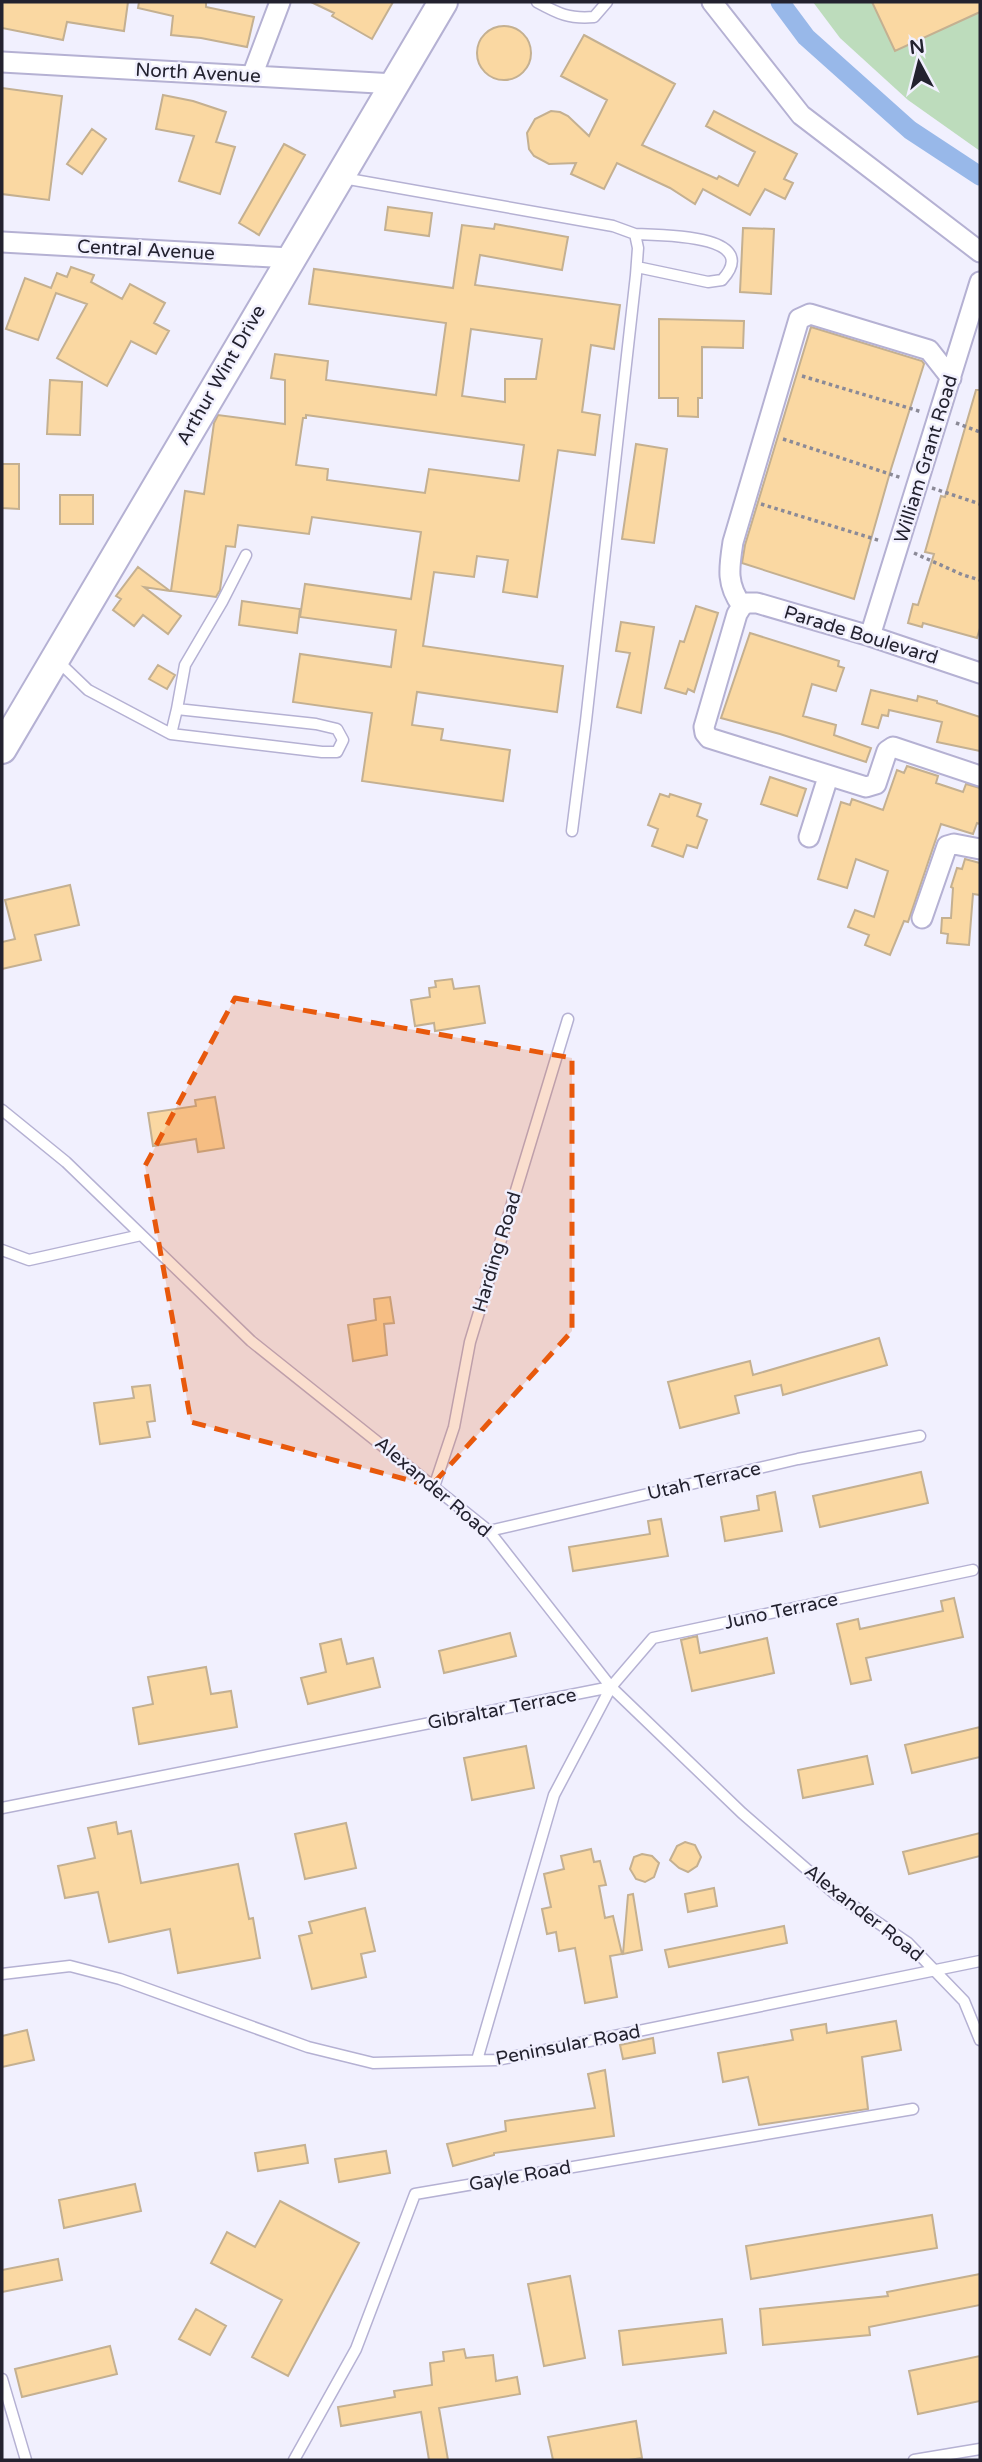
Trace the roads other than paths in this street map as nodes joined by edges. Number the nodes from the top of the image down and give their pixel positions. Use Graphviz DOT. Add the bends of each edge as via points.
graph roads {
  1 [pos="280,2"];
  2 [pos="443,2"];
  3 [pos="537,2"];
  4 [pos="607,2"];
  5 [pos="712,2"];
  6 [pos="2,62"];
  7 [pos="252,76"];
  8 [pos="395,84"];
  9 [pos="339,177"];
  10 [pos="635,234"];
  11 [pos="2,242"];
  12 [pos="980,253"];
  13 [pos="290,258"];
  14 [pos="637,267"];
  15 [pos="980,282"];
  16 [pos="951,378"];
  17 [pos="246,555"];
  18 [pos="742,606"];
  19 [pos="870,636"];
  20 [pos="62,644"];
  21 [pos="980,673"];
  22 [pos="177,709"];
  23 [pos="172,734"];
  24 [pos="2,749"];
  25 [pos="980,776"];
  26 [pos="828,777"];
  27 [pos="572,831"];
  28 [pos="809,837"];
  29 [pos="980,849"];
  30 [pos="922,918"];
  31 [pos="568,1019"];
  32 [pos="2,1110"];
  33 [pos="141,1234"];
  34 [pos="2,1250"];
  35 [pos="920,1436"];
  36 [pos="434,1487"];
  37 [pos="489,1531"];
  38 [pos="972,1570"];
  39 [pos="611,1687"];
  40 [pos="2,1808"];
  41 [pos="980,1961"];
  42 [pos="934,1970"];
  43 [pos="2,1974"];
  44 [pos="980,2040"];
  45 [pos="477,2060"];
  46 [pos="913,2109"];
  47 [pos="2,2379"];
  48 [pos="980,2449"];
  49 [pos="26,2460"];
  50 [pos="294,2460"];
  51 [pos="914,2460"];
  1 -- 7 [label="street"];
  2 -- 8 [label="main road, Arthur Wint Drive"];
  3 -- 4 [label="lane" via="574,18 594,17"];
  5 -- 12 [label="street" via="801,115"];
  6 -- 7 [label="street, North Avenue"];
  7 -- 8 [label="street, North Avenue"];
  8 -- 9 [label="main road, Arthur Wint Drive"];
  9 -- 10 [label="lane" via="613,226"];
  9 -- 13 [label="main road, Arthur Wint Drive"];
  10 -- 14 [label="lane"];
  10 -- 14 [label="lane" via="716,243 730,255 730,267 722,281"];
  11 -- 13 [label="street, Central Avenue"];
  13 -- 20 [label="main road, Arthur Wint Drive"];
  14 -- 27 [label="lane"];
  15 -- 16 [label="street, William Grant Road"];
  16 -- 18 [label="street" via="929,350 810,314 799,319 733,542 728,569 732,593"];
  16 -- 19 [label="street, William Grant Road"];
  17 -- 22 [label="lane" via="185,666"];
  18 -- 19 [label="street, Parade Boulevard" via="757,603"];
  18 -- 26 [label="street" via="706,736"];
  19 -- 21 [label="street, Parade Boulevard"];
  20 -- 23 [label="lane" via="63,666 88,690"];
  20 -- 24 [label="main road, Arthur Wint Drive"];
  22 -- 23 [label="lane"];
  22 -- 23 [label="lane" via="316,724 337,729 342,740 337,752 321,752"];
  25 -- 26 [label="street" via="893,747 887,751 873,786"];
  26 -- 28 [label="street"];
  29 -- 30 [label="street" via="947,846"];
  31 -- 36 [label="lane, Harding Road" via="470,1342 454,1427"];
  32 -- 33 [label="lane, Alexander Road" via="66,1162"];
  33 -- 34 [label="lane" via="29,1260"];
  33 -- 36 [label="lane, Alexander Road" via="251,1341"];
  35 -- 37 [label="lane, Utah Terrace" via="798,1459"];
  36 -- 37 [label="lane, Alexander Road"];
  37 -- 39 [label="lane, Alexander Road"];
  38 -- 39 [label="lane, Juno Terrace" via="653,1638"];
  39 -- 40 [label="lane, Gibraltar Terrace"];
  39 -- 42 [label="lane, Alexander Road" via="834,1893 908,1943"];
  39 -- 45 [label="lane, Gibraltar Terrace" via="554,1795"];
  41 -- 42 [label="lane, Peninsular Road"];
  42 -- 44 [label="lane, Alexander Road" via="964,2001"];
  42 -- 45 [label="lane, Peninsular Road" via="497,2060"];
  43 -- 45 [label="lane, Peninsular Road" via="70,1966 120,1979 307,2047 373,2063"];
  46 -- 50 [label="lane, Gayle Road" via="415,2194 356,2349"];
  47 -- 49 [label="lane"];
  48 -- 51 [label="lane"];
}
